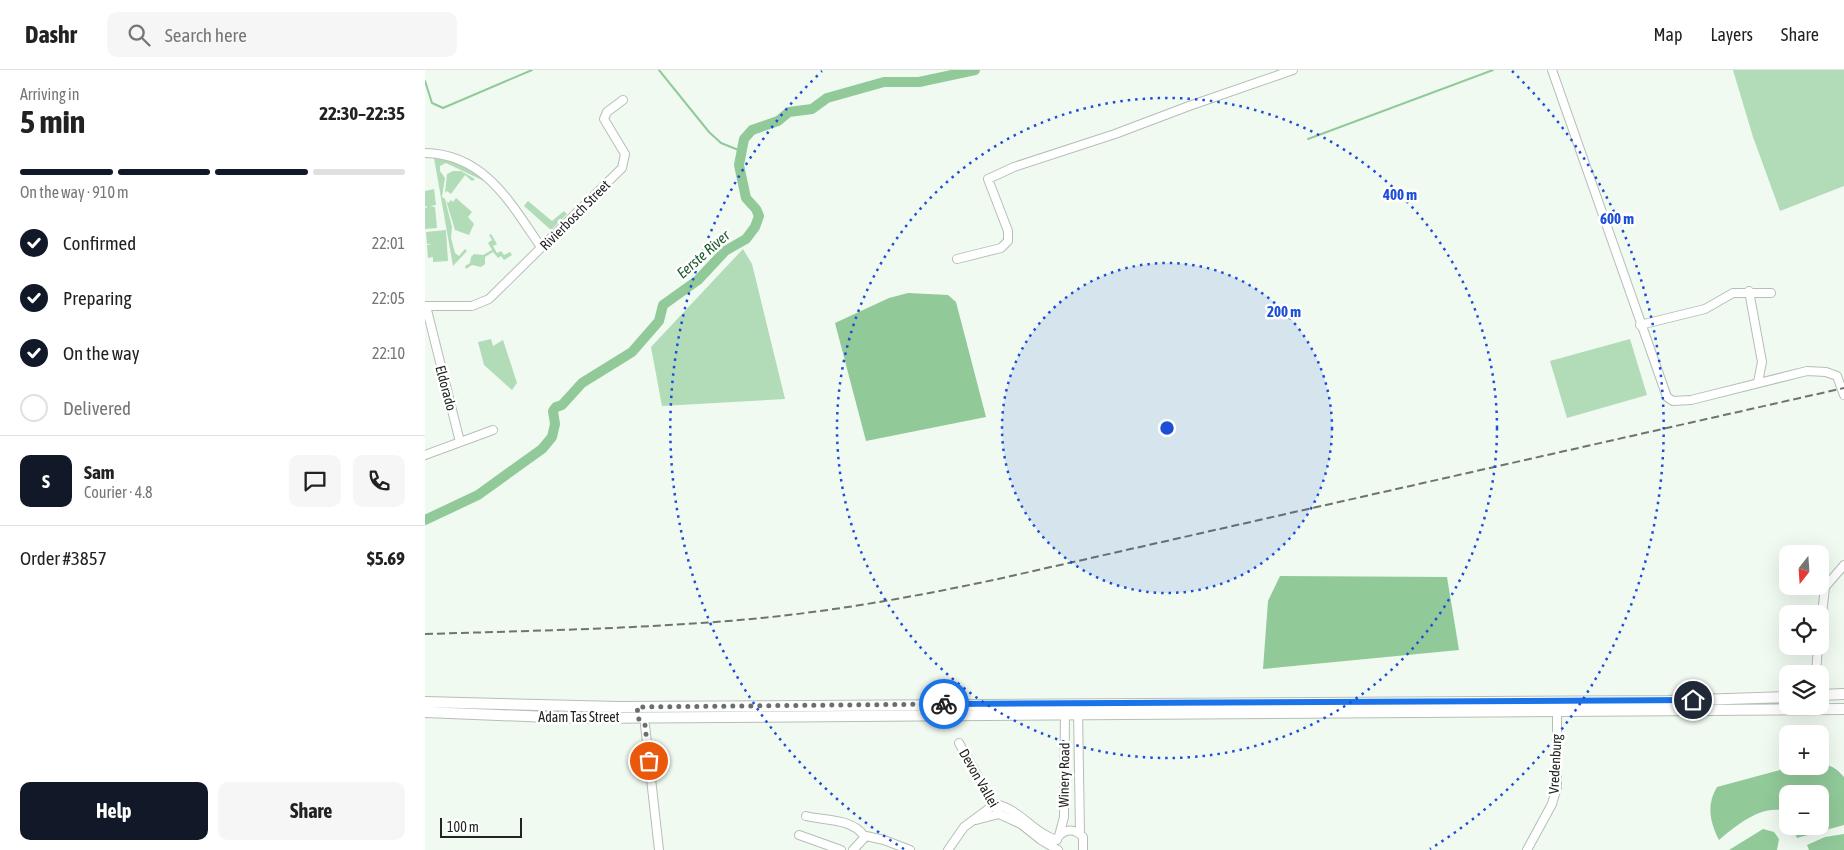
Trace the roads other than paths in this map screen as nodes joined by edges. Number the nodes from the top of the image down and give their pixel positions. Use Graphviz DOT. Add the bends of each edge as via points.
graph roads {
  1 [pos="1293,70"];
  2 [pos="1552,70"];
  3 [pos="623,100"];
  4 [pos="425,154"];
  5 [pos="541,247"];
  6 [pos="957,259"];
  7 [pos="1749,291"];
  8 [pos="1771,293"];
  9 [pos="425,306"];
  10 [pos="1640,325"];
  11 [pos="1758,382"];
  12 [pos="1844,395"];
  13 [pos="493,430"];
  14 [pos="460,442"];
  15 [pos="425,455"];
  16 [pos="1844,565"];
  17 [pos="1823,605"];
  18 [pos="1844,694"];
  19 [pos="1829,695"];
  20 [pos="1779,697"];
  21 [pos="425,702"];
  22 [pos="1557,706"];
  23 [pos="1779,708"];
  24 [pos="1829,708"];
  25 [pos="1065,709"];
  26 [pos="1077,709"];
  27 [pos="1844,709"];
  28 [pos="425,712"];
  29 [pos="644,714"];
  30 [pos="959,743"];
  31 [pos="995,804"];
  32 [pos="999,814"];
  33 [pos="806,816"];
  34 [pos="972,821"];
  35 [pos="1079,833"];
  36 [pos="799,835"];
  37 [pos="864,836"];
  38 [pos="1058,838"];
  39 [pos="659,850"];
  40 [pos="841,850"];
  41 [pos="853,850"];
  42 [pos="910,850"];
  43 [pos="947,850"];
  44 [pos="1058,850"];
  45 [pos="1083,850"];
  46 [pos="1527,850"];
  1 -- 6 [label="street" via="1014,167 989,179 1009,241 1001,248"];
  2 -- 10 [label="street"];
  3 -- 5 [label="street, Rivierbosch Street" via="607,112 604,119 625,154 623,167"];
  4 -- 5 [label="street" via="444,154 480,171 512,202"];
  5 -- 9 [label="street, Rivierbosch Street" via="489,299 461,306"];
  7 -- 8 [label="street"];
  7 -- 10 [label="street" via="1727,294 1705,309"];
  7 -- 11 [label="street" via="1762,362"];
  9 -- 14 [label="street, Eldorado"];
  10 -- 11 [label="street" via="1665,396 1671,401 1713,396"];
  11 -- 12 [label="street" via="1795,372 1824,371 1839,378"];
  13 -- 14 [label="street"];
  14 -- 15 [label="street"];
  16 -- 17 [label="street" via="1825,587"];
  18 -- 19 [label="main road"];
  20 -- 22 [label="main road, Adam Tas Street"];
  21 -- 29 [label="main road, Adam Tas Street"];
  22 -- 23 [label="main road, Adam Tas Street"];
  22 -- 26 [label="main road, Adam Tas Street"];
  22 -- 46 [label="street, Vredenburg" via="1557,787 1553,804"];
  24 -- 27 [label="main road, Adam Tas Street"];
  25 -- 26 [label="main road, Adam Tas Street"];
  25 -- 29 [label="main road, Adam Tas Street"];
  25 -- 38 [label="street, Winery Road" via="1064,817"];
  26 -- 35 [label="street, Winery Road"];
  28 -- 29 [label="main road, Adam Tas Street" via="552,717"];
  29 -- 39 [label="street"];
  30 -- 31 [label="street, Devon Vallei"];
  31 -- 32 [label="street, Devon Vallei"];
  31 -- 34 [label="street"];
  31 -- 38 [label="street" via="1014,812 1039,832"];
  32 -- 34 [label="street"];
  32 -- 44 [label="street" via="1021,824"];
  33 -- 37 [label="street" via="849,824"];
  34 -- 43 [label="street"];
  35 -- 38 [label="street" via="1071,830"];
  35 -- 45 [label="street, Winery Road" via="1084,842"];
  36 -- 40 [label="street"];
  37 -- 41 [label="street"];
  37 -- 42 [label="street"];
  38 -- 44 [label="street, Winery Road"];
}
